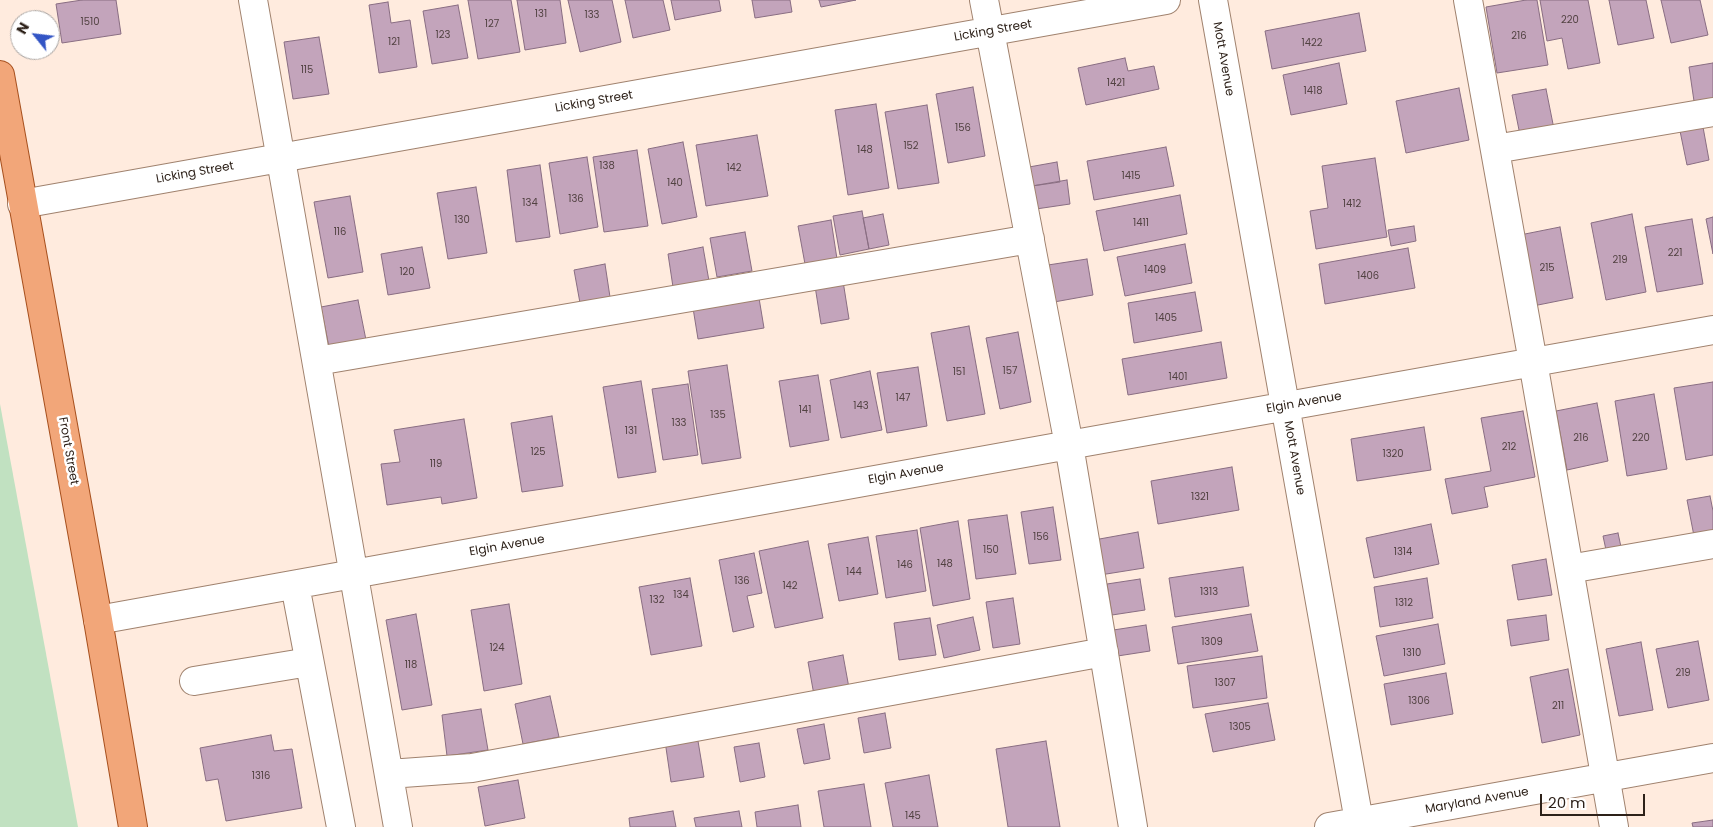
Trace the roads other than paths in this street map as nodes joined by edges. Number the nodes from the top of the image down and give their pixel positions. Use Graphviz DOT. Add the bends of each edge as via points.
graph roads {
  1 [pos="253,0"];
  2 [pos="984,0"];
  3 [pos="1166,0"];
  4 [pos="1213,0"];
  5 [pos="1468,0"];
  6 [pos="990,31"];
  7 [pos="0,75"];
  8 [pos="1713,112"];
  9 [pos="1495,148"];
  10 [pos="281,158"];
  11 [pos="22,204"];
  12 [pos="1030,239"];
  13 [pos="1713,330"];
  14 [pos="317,361"];
  15 [pos="1533,362"];
  16 [pos="1285,406"];
  17 [pos="1069,445"];
  18 [pos="1713,544"];
  19 [pos="1569,569"];
  20 [pos="354,574"];
  21 [pos="294,585"];
  22 [pos="98,620"];
  23 [pos="1104,652"];
  24 [pos="308,662"];
  25 [pos="194,681"];
  26 [pos="1713,758"];
  27 [pos="389,774"];
  28 [pos="1605,778"];
  29 [pos="1359,824"];
  30 [pos="133,827"];
  31 [pos="341,827"];
  32 [pos="398,827"];
  33 [pos="1133,827"];
  34 [pos="1329,827"];
  35 [pos="1614,827"];
  1 -- 10 [label="street"];
  2 -- 6 [label="street"];
  3 -- 6 [label="street, Licking Street"];
  4 -- 16 [label="street, Mott Avenue"];
  5 -- 9 [label="street"];
  6 -- 10 [label="street, Licking Street"];
  6 -- 12 [label="street"];
  7 -- 11 [label="main road, Front Street"];
  8 -- 9 [label="street"];
  9 -- 15 [label="street"];
  10 -- 11 [label="street, Licking Street"];
  10 -- 14 [label="street"];
  11 -- 22 [label="main road, Front Street"];
  12 -- 14 [label="street"];
  12 -- 17 [label="street"];
  13 -- 15 [label="street, Elgin Avenue"];
  14 -- 20 [label="street"];
  15 -- 16 [label="street, Elgin Avenue"];
  15 -- 19 [label="street"];
  16 -- 17 [label="street, Elgin Avenue"];
  16 -- 29 [label="street, Mott Avenue"];
  17 -- 20 [label="street, Elgin Avenue"];
  17 -- 23 [label="street"];
  18 -- 19 [label="street"];
  19 -- 28 [label="street"];
  20 -- 21 [label="street, Elgin Avenue"];
  20 -- 27 [label="street"];
  21 -- 22 [label="street, Elgin Avenue"];
  21 -- 24 [label="street"];
  22 -- 30 [label="main road, Front Street"];
  23 -- 27 [label="street" via="482,766"];
  23 -- 33 [label="street"];
  24 -- 25 [label="street"];
  24 -- 31 [label="street"];
  26 -- 28 [label="street, Maryland Avenue"];
  27 -- 32 [label="street"];
  28 -- 29 [label="street, Maryland Avenue"];
  28 -- 35 [label="street"];
  29 -- 34 [label="street, Maryland Avenue"];
}
